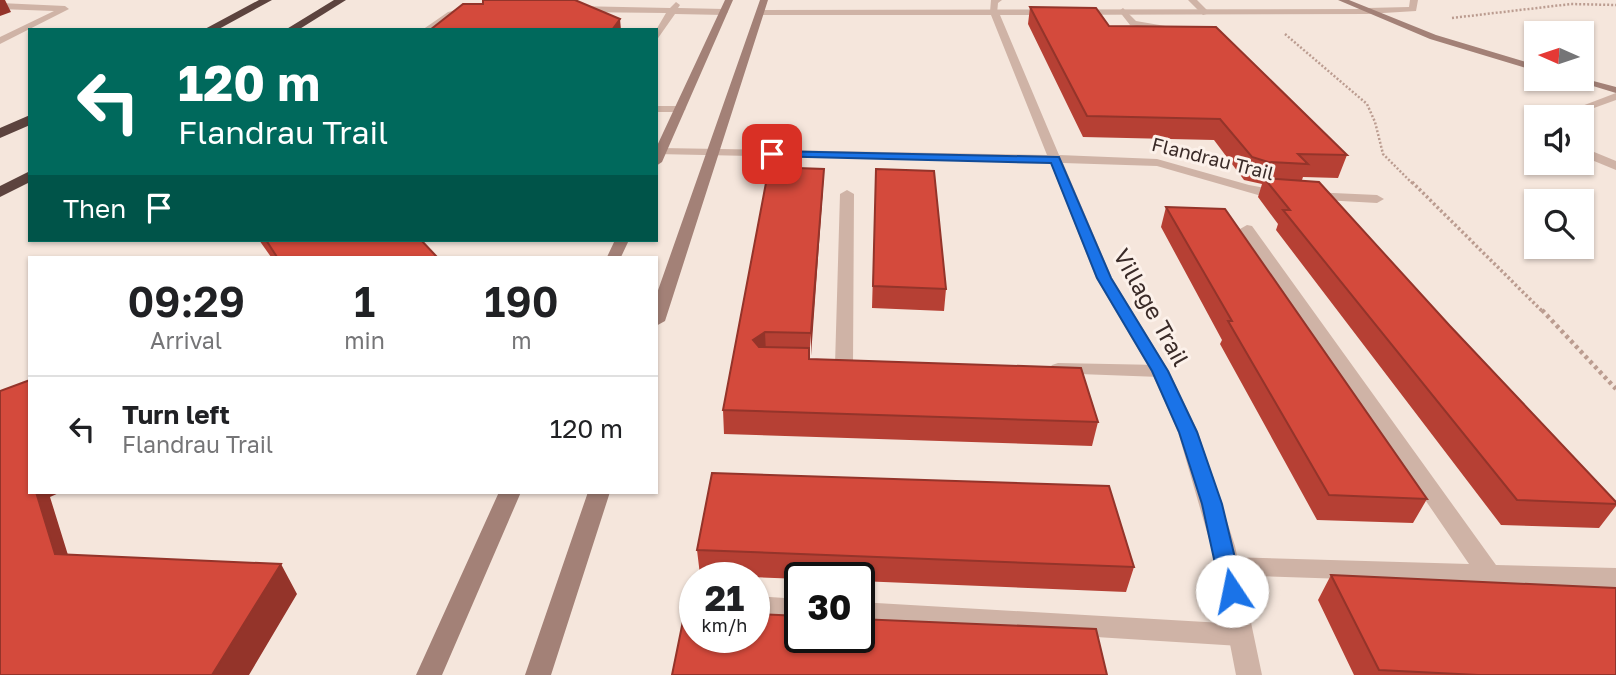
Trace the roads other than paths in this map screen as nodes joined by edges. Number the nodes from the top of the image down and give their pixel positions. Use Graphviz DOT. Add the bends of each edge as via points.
graph roads {
  1 [pos="267,0"];
  2 [pos="341,0"];
  3 [pos="679,0"];
  4 [pos="729,0"];
  5 [pos="764,0"];
  6 [pos="1192,0"];
  7 [pos="1342,0"];
  8 [pos="1413,0"];
  9 [pos="0,6"];
  10 [pos="996,6"];
  11 [pos="481,9"];
  12 [pos="568,9"];
  13 [pos="673,11"];
  14 [pos="1123,11"];
  15 [pos="1367,11"];
  16 [pos="724,12"];
  17 [pos="760,12"];
  18 [pos="1206,13"];
  19 [pos="212,28"];
  20 [pos="293,28"];
  21 [pos="429,28"];
  22 [pos="1183,28"];
  23 [pos="658,34"];
  24 [pos="0,41"];
  25 [pos="1524,64"];
  26 [pos="1594,84"];
  27 [pos="1616,90"];
  28 [pos="1616,96"];
  29 [pos="1592,105"];
  30 [pos="658,109"];
  31 [pos="680,109"];
  32 [pos="28,120"];
  33 [pos="0,134"];
  34 [pos="713,153"];
  35 [pos="658,155"];
  36 [pos="1594,156"];
  37 [pos="1055,159"];
  38 [pos="1616,166"];
  39 [pos="28,177"];
  40 [pos="0,192"];
  41 [pos="847,194"];
  42 [pos="1377,199"];
  43 [pos="1247,229"];
  44 [pos="658,315"];
  45 [pos="844,365"];
  46 [pos="1036,369"];
  47 [pos="1160,371"];
  48 [pos="509,494"];
  49 [pos="598,494"];
  50 [pos="1227,566"];
  51 [pos="1489,574"];
  52 [pos="1616,578"];
  53 [pos="875,613"];
  54 [pos="1240,635"];
  55 [pos="429,675"];
  56 [pos="538,675"];
  57 [pos="1249,675"];
  1 -- 19 [label="highway"];
  2 -- 20 [label="highway"];
  3 -- 13 [label="street"];
  4 -- 16 [label="street"];
  5 -- 17 [label="street"];
  6 -- 18 [label="street"];
  7 -- 15 [label="street"];
  8 -- 15 [label="street" via="1413,9"];
  9 -- 24 [label="street" via="65,9"];
  10 -- 14 [label="street"];
  10 -- 17 [label="street"];
  10 -- 37 [label="street, Village Trail"];
  11 -- 21 [label="street" via="451,13"];
  12 -- 13 [label="street"];
  13 -- 16 [label="street"];
  13 -- 23 [label="street"];
  14 -- 18 [label="street"];
  14 -- 22 [label="street" via="1133,23 1147,27"];
  15 -- 18 [label="street"];
  15 -- 25 [label="street"];
  16 -- 31 [label="street"];
  17 -- 34 [label="street"];
  26 -- 27 [label="street"];
  28 -- 29 [label="street"];
  30 -- 31 [label="street"];
  31 -- 35 [label="street"];
  32 -- 33 [label="highway"];
  34 -- 35 [label="street, Flandrau Trail"];
  34 -- 37 [label="street, Flandrau Trail"];
  34 -- 44 [label="street"];
  36 -- 38 [label="street"];
  37 -- 42 [label="street, Flandrau Trail" via="1148,161 1269,193"];
  37 -- 47 [label="street, Village Trail" via="1104,278"];
  39 -- 40 [label="highway"];
  41 -- 45 [label="street"];
  43 -- 51 [label="street"];
  46 -- 47 [label="street"];
  47 -- 50 [label="street, Village Trail" via="1201,466"];
  48 -- 55 [label="street"];
  49 -- 56 [label="street"];
  50 -- 51 [label="street"];
  50 -- 54 [label="street, Village Trail"];
  51 -- 52 [label="street"];
  53 -- 54 [label="street"];
  54 -- 57 [label="street, Village Trail"];
}
